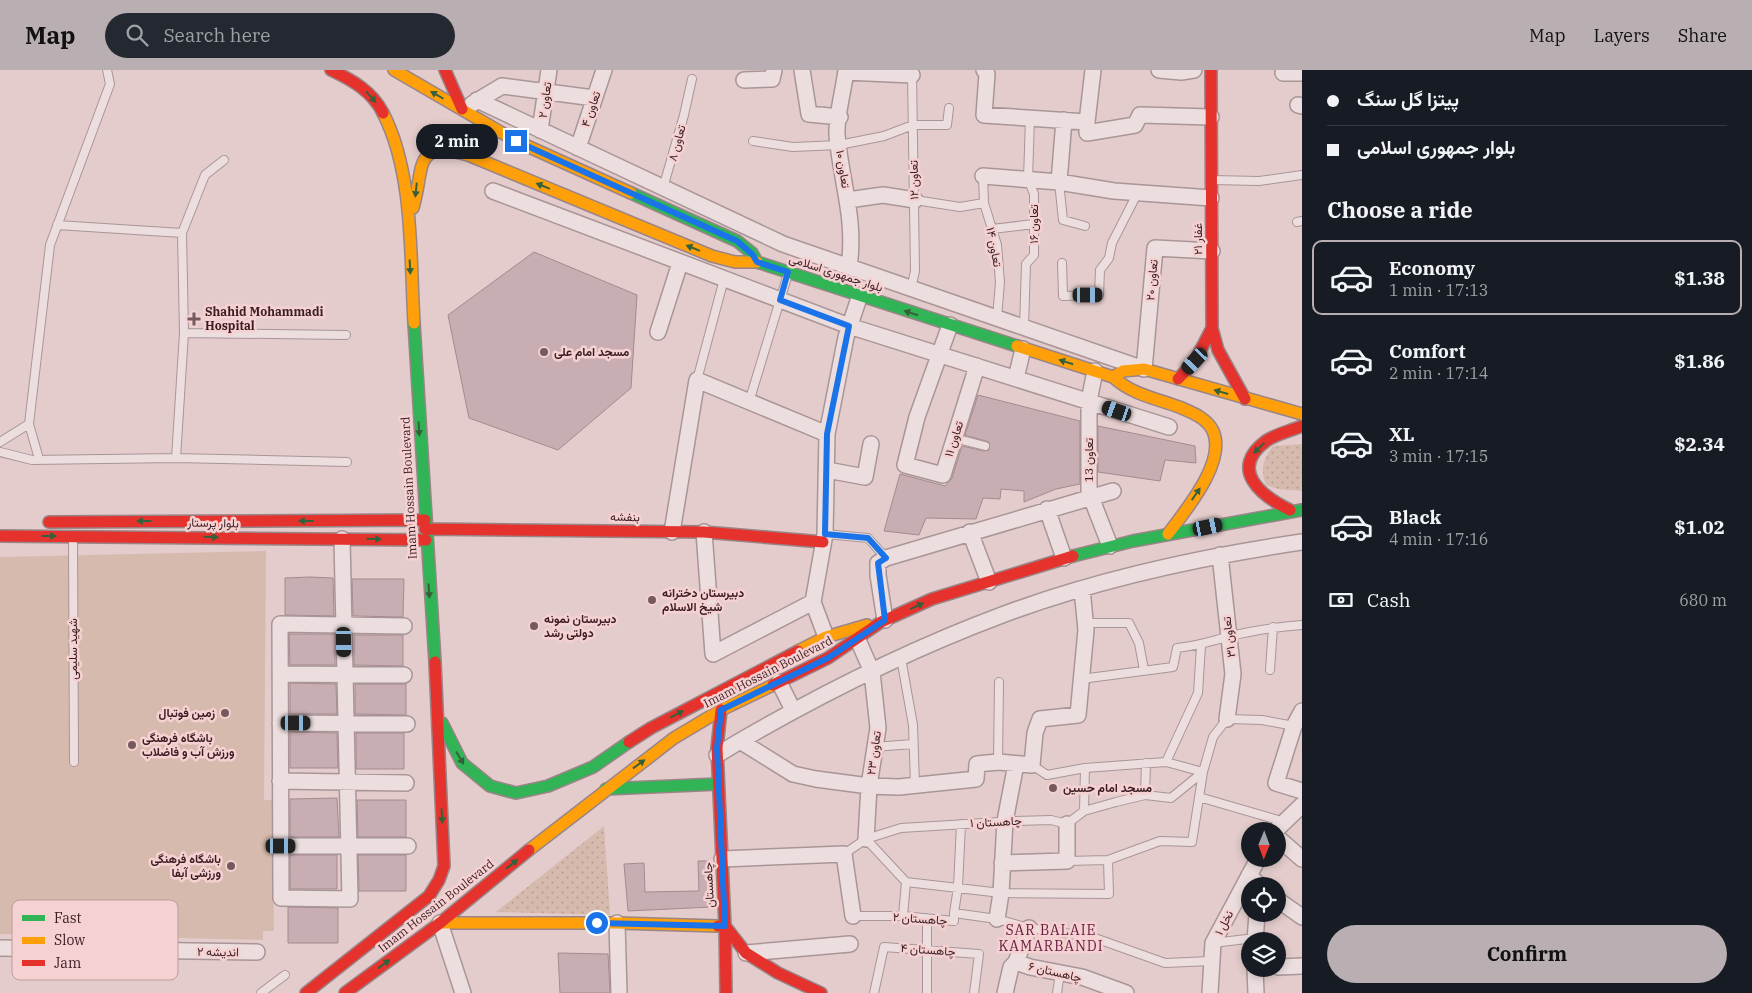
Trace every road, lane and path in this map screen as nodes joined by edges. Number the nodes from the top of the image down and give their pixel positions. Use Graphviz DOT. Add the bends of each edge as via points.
graph roads {
  1 [pos="107,70"];
  2 [pos="331,70"];
  3 [pos="394,70"];
  4 [pos="444,70"];
  5 [pos="549,70"];
  6 [pos="604,70"];
  7 [pos="774,70"];
  8 [pos="802,70"];
  9 [pos="984,70"];
  10 [pos="1093,70"];
  11 [pos="1159,70"];
  12 [pos="1194,70"];
  13 [pos="1210,70"];
  14 [pos="846,71"];
  15 [pos="913,72"];
  16 [pos="1283,73"];
  17 [pos="1302,74"];
  18 [pos="692,79"];
  19 [pos="744,80"];
  20 [pos="547,91"];
  21 [pos="594,98"];
  22 [pos="478,100"];
  23 [pos="949,108"];
  24 [pos="462,109"];
  25 [pos="840,117"];
  26 [pos="1211,117"];
  27 [pos="1030,118"];
  28 [pos="1064,120"];
  29 [pos="1087,122"];
  30 [pos="913,125"];
  31 [pos="540,130"];
  32 [pos="753,141"];
  33 [pos="839,145"];
  34 [pos="578,148"];
  35 [pos="224,160"];
  36 [pos="1302,175"];
  37 [pos="983,176"];
  38 [pos="1028,179"];
  39 [pos="1211,180"];
  40 [pos="1059,182"];
  41 [pos="664,187"];
  42 [pos="493,191"];
  43 [pos="1138,192"];
  44 [pos="1211,198"];
  45 [pos="848,200"];
  46 [pos="915,200"];
  47 [pos="984,203"];
  48 [pos="657,205"];
  49 [pos="408,218"];
  50 [pos="1034,224"];
  51 [pos="57,225"];
  52 [pos="1085,226"];
  53 [pos="992,229"];
  54 [pos="182,233"];
  55 [pos="1212,251"];
  56 [pos="712,256"];
  57 [pos="757,262"];
  58 [pos="1062,262"];
  59 [pos="680,263"];
  60 [pos="849,267"];
  61 [pos="788,272"];
  62 [pos="706,273"];
  63 [pos="724,279"];
  64 [pos="911,289"];
  65 [pos="860,295"];
  66 [pos="780,300"];
  67 [pos="997,318"];
  68 [pos="950,325"];
  69 [pos="849,326"];
  70 [pos="1024,328"];
  71 [pos="1212,328"];
  72 [pos="658,332"];
  73 [pos="184,333"];
  74 [pos="346,335"];
  75 [pos="1023,349"];
  76 [pos="940,355"];
  77 [pos="978,366"];
  78 [pos="1144,369"];
  79 [pos="1095,371"];
  80 [pos="1113,376"];
  81 [pos="1016,378"];
  82 [pos="1178,379"];
  83 [pos="697,380"];
  84 [pos="1143,397"];
  85 [pos="1246,399"];
  86 [pos="1089,401"];
  87 [pos="749,402"];
  88 [pos="1302,414"];
  89 [pos="1131,416"];
  90 [pos="29,424"];
  91 [pos="1169,426"];
  92 [pos="1302,426"];
  93 [pos="827,434"];
  94 [pos="954,438"];
  95 [pos="0,442"];
  96 [pos="871,444"];
  97 [pos="985,446"];
  98 [pos="0,452"];
  99 [pos="176,458"];
  100 [pos="39,460"];
  101 [pos="347,462"];
  102 [pos="827,470"];
  103 [pos="1113,491"];
  104 [pos="1090,497"];
  105 [pos="1047,509"];
  106 [pos="1290,510"];
  107 [pos="1302,510"];
  108 [pos="37,522"];
  109 [pos="74,522"];
  110 [pos="425,529"];
  111 [pos="672,532"];
  112 [pos="704,532"];
  113 [pos="970,532"];
  114 [pos="1168,534"];
  115 [pos="0,536"];
  116 [pos="73,536"];
  117 [pos="342,538"];
  118 [pos="824,538"];
  119 [pos="1302,542"];
  120 [pos="1110,546"];
  121 [pos="1220,555"];
  122 [pos="886,558"];
  123 [pos="1064,558"];
  124 [pos="989,582"];
  125 [pos="1082,589"];
  126 [pos="813,602"];
  127 [pos="883,621"];
  128 [pos="1085,623"];
  129 [pos="344,625"];
  130 [pos="1302,625"];
  131 [pos="404,626"];
  132 [pos="1273,627"];
  133 [pos="1230,636"];
  134 [pos="826,637"];
  135 [pos="858,640"];
  136 [pos="1201,646"];
  137 [pos="901,658"];
  138 [pos="1144,670"];
  139 [pos="1270,670"];
  140 [pos="872,672"];
  141 [pos="280,674"];
  142 [pos="345,674"];
  143 [pos="404,675"];
  144 [pos="1081,679"];
  145 [pos="779,682"];
  146 [pos="999,682"];
  147 [pos="721,710"];
  148 [pos="793,710"];
  149 [pos="1302,711"];
  150 [pos="438,715"];
  151 [pos="1227,719"];
  152 [pos="280,722"];
  153 [pos="346,723"];
  154 [pos="407,724"];
  155 [pos="1294,726"];
  156 [pos="740,741"];
  157 [pos="913,744"];
  158 [pos="874,747"];
  159 [pos="717,755"];
  160 [pos="74,762"];
  161 [pos="998,762"];
  162 [pos="1166,762"];
  163 [pos="1146,763"];
  164 [pos="1016,764"];
  165 [pos="1032,765"];
  166 [pos="1085,768"];
  167 [pos="1203,772"];
  168 [pos="280,781"];
  169 [pos="347,782"];
  170 [pos="406,783"];
  171 [pos="718,784"];
  172 [pos="915,785"];
  173 [pos="869,786"];
  174 [pos="606,789"];
  175 [pos="1302,791"];
  176 [pos="1145,796"];
  177 [pos="1199,797"];
  178 [pos="1302,805"];
  179 [pos="1084,810"];
  180 [pos="1005,821"];
  181 [pos="1269,822"];
  182 [pos="1284,822"];
  183 [pos="961,824"];
  184 [pos="1067,824"];
  185 [pos="866,839"];
  186 [pos="1286,845"];
  187 [pos="281,846"];
  188 [pos="349,846"];
  189 [pos="408,846"];
  190 [pos="844,854"];
  191 [pos="1302,859"];
  192 [pos="722,860"];
  193 [pos="1108,860"];
  194 [pos="1067,861"];
  195 [pos="1002,863"];
  196 [pos="1252,868"];
  197 [pos="1248,875"];
  198 [pos="906,882"];
  199 [pos="958,887"];
  200 [pos="1001,893"];
  201 [pos="1286,906"];
  202 [pos="954,913"];
  203 [pos="853,916"];
  204 [pos="903,916"];
  205 [pos="1302,917"];
  206 [pos="927,919"];
  207 [pos="997,919"];
  208 [pos="440,923"];
  209 [pos="616,923"];
  210 [pos="725,926"];
  211 [pos="1029,928"];
  212 [pos="1241,941"];
  213 [pos="1214,943"];
  214 [pos="850,944"];
  215 [pos="927,950"];
  216 [pos="178,951"];
  217 [pos="257,952"];
  218 [pos="746,953"];
  219 [pos="1211,961"];
  220 [pos="1016,962"];
  221 [pos="1302,966"];
  222 [pos="1286,967"];
  223 [pos="1060,973"];
  224 [pos="285,975"];
  225 [pos="1255,977"];
  226 [pos="816,992"];
  227 [pos="261,993"];
  228 [pos="306,993"];
  229 [pos="344,993"];
  230 [pos="462,993"];
  231 [pos="619,993"];
  232 [pos="726,993"];
  233 [pos="874,993"];
  234 [pos="927,993"];
  235 [pos="974,993"];
  236 [pos="1005,993"];
  237 [pos="1057,993"];
  238 [pos="1126,993"];
  239 [pos="1210,993"];
  240 [pos="1256,993"];
  1 -- 51 [label="lane" via="110,84"];
  2 -- 49 [label="main road, one-way" via="373,97 388,122"];
  24 -- 3 [label="main road, بلوار جمهوری اسلامی, one-way"];
  4 -- 24 [label="main road"];
  5 -- 20 [label="street, تعاون ۲"];
  6 -- 21 [label="street, تعاون ۴"];
  7 -- 19 [label="street" via="772,79"];
  8 -- 25 [label="street" via="809,114"];
  9 -- 27 [label="street" via="987,74 984,115"];
  10 -- 29 [label="street"];
  11 -- 12 [label="street"];
  13 -- 26 [label="main road, غفار ۲۱"];
  14 -- 15 [label="street"];
  14 -- 25 [label="street, تعاون ۱۰"];
  15 -- 30 [label="lane, تعاون ۱۲"];
  16 -- 17 [label="street"];
  18 -- 41 [label="lane, تعاون ۸"];
  20 -- 21 [label="street"];
  20 -- 22 [label="street" via="502,86"];
  20 -- 31 [label="street, تعاون ۲"];
  21 -- 34 [label="street, تعاون ۴"];
  22 -- 24 [label="street"];
  22 -- 31 [label="street"];
  23 -- 30 [label="lane" via="947,125"];
  24 -- 48 [label="main road, بلوار جمهوری اسلامی" via="516,141"];
  25 -- 33 [label="street, تعاون ۱۰"];
  26 -- 29 [label="street" via="1140,115 1136,125 1087,133"];
  26 -- 39 [label="main road, غفار ۲۱"];
  27 -- 28 [label="street"];
  27 -- 38 [label="lane, تعاون ۱۶"];
  28 -- 29 [label="street"];
  28 -- 40 [label="street"];
  30 -- 33 [label="lane" via="884,136"];
  30 -- 46 [label="lane, تعاون ۱۲"];
  31 -- 34 [label="street"];
  32 -- 33 [label="lane" via="792,147"];
  33 -- 45 [label="street, تعاون ۱۰"];
  34 -- 41 [label="street"];
  35 -- 54 [label="lane" via="204,175"];
  36 -- 39 [label="lane" via="1258,181"];
  37 -- 38 [label="street"];
  37 -- 47 [label="lane, تعاون ۱۴"];
  38 -- 40 [label="street"];
  38 -- 50 [label="lane, تعاون ۱۶" via="1034,194"];
  39 -- 44 [label="main road, غفار ۲۱"];
  40 -- 43 [label="street"];
  40 -- 52 [label="lane" via="1064,220"];
  41 -- 48 [label="lane, تعاون ۸"];
  41 -- 60 [label="street" via="783,244"];
  42 -- 59 [label="street"];
  43 -- 44 [label="street"];
  43 -- 58 [label="lane" via="1112,243 1109,258 1100,270 1099,295 1064,296"];
  44 -- 55 [label="main road, غفار ۲۱"];
  45 -- 46 [label="street" via="883,195"];
  45 -- 60 [label="street, تعاون ۱۰" via="853,242"];
  46 -- 47 [label="lane" via="960,207"];
  46 -- 64 [label="lane, تعاون ۱۲" via="915,271"];
  47 -- 53 [label="lane, تعاون ۱۴"];
  48 -- 57 [label="main road, بلوار جمهوری اسلامی" via="737,241"];
  56 -- 49 [label="main road, one-way" via="444,148 430,154 420,165 415,203"];
  49 -- 110 [label="main road, Imam Hossain Boulevard, one-way"];
  50 -- 53 [label="lane"];
  50 -- 70 [label="lane, تعاون ۱۶" via="1034,255 1026,264"];
  51 -- 54 [label="lane"];
  51 -- 90 [label="lane" via="50,245"];
  53 -- 67 [label="lane, تعاون ۱۴" via="997,245 1000,282"];
  54 -- 73 [label="lane"];
  55 -- 71 [label="main road, غفار ۲۱"];
  55 -- 78 [label="street, تعاون ۲۰" via="1155,248"];
  56 -- 57 [label="main road" via="735,262"];
  56 -- 62 [label="street"];
  57 -- 61 [label="main road, بلوار جمهوری اسلامی"];
  59 -- 62 [label="street"];
  59 -- 72 [label="street"];
  60 -- 64 [label="street"];
  61 -- 65 [label="main road, بلوار جمهوری اسلامی"];
  61 -- 66 [label="lane"];
  62 -- 63 [label="street"];
  63 -- 66 [label="street"];
  63 -- 83 [label="lane"];
  64 -- 67 [label="street"];
  68 -- 65 [label="main road, بلوار جمهوری اسلامی, one-way"];
  65 -- 69 [label="street"];
  66 -- 69 [label="street"];
  66 -- 87 [label="lane"];
  67 -- 70 [label="street"];
  68 -- 75 [label="main road, بلوار جمهوری اسلامی"];
  68 -- 76 [label="street"];
  69 -- 76 [label="street"];
  69 -- 93 [label="street"];
  70 -- 78 [label="street"];
  71 -- 82 [label="main road" via="1195,361"];
  71 -- 85 [label="main road, غفار ۲۱" via="1218,350"];
  73 -- 74 [label="lane"];
  73 -- 99 [label="lane"];
  79 -- 75 [label="main road, بلوار جمهوری اسلامی, one-way"];
  75 -- 81 [label="street"];
  76 -- 77 [label="street"];
  76 -- 94 [label="street, تعاون ۱۱" via="917,417 905,465 942,475"];
  77 -- 81 [label="street"];
  77 -- 94 [label="street, تعاون ۱۱"];
  78 -- 80 [label="main road" via="1122,371"];
  78 -- 82 [label="main road"];
  79 -- 80 [label="main road, بلوار جمهوری اسلامی"];
  79 -- 86 [label="street, تعاون 13"];
  80 -- 84 [label="main road" via="1128,390"];
  81 -- 86 [label="street"];
  85 -- 82 [label="main road, one-way"];
  83 -- 87 [label="street"];
  83 -- 111 [label="street"];
  84 -- 89 [label="street"];
  114 -- 84 [label="main road, one-way" via="1209,475 1215,455 1214,440 1210,427 1199,415"];
  85 -- 88 [label="main road"];
  86 -- 89 [label="street"];
  86 -- 104 [label="street, تعاون 13"];
  87 -- 93 [label="street"];
  89 -- 91 [label="street"];
  90 -- 95 [label="lane"];
  90 -- 100 [label="lane"];
  92 -- 106 [label="main road, one-way" via="1267,440 1253,454 1248,465 1263,496"];
  93 -- 102 [label="street"];
  94 -- 97 [label="lane"];
  96 -- 102 [label="street" via="865,477"];
  98 -- 100 [label="lane"];
  99 -- 100 [label="lane"];
  99 -- 101 [label="lane"];
  102 -- 118 [label="street"];
  103 -- 104 [label="street"];
  104 -- 105 [label="street"];
  104 -- 120 [label="street, تعاون 13"];
  105 -- 113 [label="street"];
  105 -- 123 [label="street"];
  106 -- 107 [label="main road, Imam Hossain Boulevard"];
  106 -- 114 [label="main road, Imam Hossain Boulevard"];
  108 -- 109 [label="main road, بلوار پرستار"];
  110 -- 109 [label="main road, بلوار پرستار, one-way"];
  109 -- 116 [label="main road"];
  110 -- 111 [label="main road, بنفشه"];
  117 -- 110 [label="main road, بلوار پرستار, one-way"];
  110 -- 150 [label="main road, Imam Hossain Boulevard, one-way"];
  111 -- 112 [label="main road, بنفشه"];
  112 -- 118 [label="main road, بنفشه"];
  112 -- 126 [label="street" via="713,654"];
  113 -- 122 [label="street"];
  113 -- 124 [label="street"];
  114 -- 120 [label="main road, Imam Hossain Boulevard"];
  115 -- 116 [label="main road, بلوار پرستار, one-way"];
  116 -- 117 [label="main road, بلوار پرستار, one-way"];
  116 -- 160 [label="lane, شهید سلیمی"];
  117 -- 129 [label="street"];
  118 -- 122 [label="lane" via="868,538"];
  118 -- 126 [label="street"];
  119 -- 121 [label="street"];
  120 -- 123 [label="main road, Imam Hossain Boulevard"];
  121 -- 125 [label="street"];
  121 -- 133 [label="street, تعاون ۳۱"];
  122 -- 127 [label="street" via="878,563"];
  123 -- 124 [label="main road, Imam Hossain Boulevard"];
  127 -- 124 [label="main road, Imam Hossain Boulevard, one-way" via="932,599"];
  125 -- 128 [label="street"];
  125 -- 137 [label="street" via="1002,615"];
  126 -- 134 [label="street"];
  127 -- 134 [label="main road"];
  127 -- 135 [label="main road, Imam Hossain Boulevard"];
  128 -- 138 [label="lane" via="1130,623 1139,643"];
  128 -- 144 [label="street"];
  129 -- 131 [label="street"];
  129 -- 141 [label="street" via="280,624"];
  129 -- 142 [label="street"];
  130 -- 132 [label="lane"];
  132 -- 133 [label="lane"];
  132 -- 139 [label="lane"];
  133 -- 136 [label="lane"];
  133 -- 151 [label="street, تعاون ۳۱" via="1233,674"];
  150 -- 134 [label="main road, one-way" via="462,763 490,786 516,793 548,786 593,767 651,728"];
  135 -- 140 [label="street, تعاون ۲۳"];
  135 -- 145 [label="main road, Imam Hossain Boulevard"];
  136 -- 138 [label="lane" via="1177,648 1172,667"];
  136 -- 162 [label="lane" via="1198,692"];
  137 -- 140 [label="street"];
  137 -- 157 [label="lane" via="913,724"];
  138 -- 144 [label="lane"];
  140 -- 148 [label="street"];
  140 -- 158 [label="street, تعاون ۲۳" via="878,728"];
  141 -- 142 [label="street"];
  141 -- 152 [label="street"];
  142 -- 143 [label="street"];
  142 -- 153 [label="street"];
  144 -- 165 [label="street" via="1078,715 1040,719"];
  145 -- 147 [label="main road, Imam Hossain Boulevard"];
  145 -- 148 [label="street"];
  146 -- 161 [label="lane"];
  147 -- 159 [label="main road, چاهستان"];
  174 -- 147 [label="main road, Imam Hossain Boulevard, one-way" via="674,738"];
  148 -- 156 [label="street"];
  149 -- 155 [label="street"];
  150 -- 228 [label="main road, Imam Hossain Boulevard, one-way" via="444,866 439,880 429,896"];
  151 -- 155 [label="lane" via="1262,720"];
  151 -- 167 [label="lane" via="1213,737"];
  152 -- 153 [label="street"];
  152 -- 168 [label="street"];
  153 -- 154 [label="street"];
  153 -- 169 [label="street"];
  155 -- 175 [label="street" via="1276,783"];
  156 -- 159 [label="street"];
  156 -- 173 [label="street" via="792,774"];
  157 -- 158 [label="lane"];
  157 -- 172 [label="lane"];
  158 -- 173 [label="street, تعاون ۲۳"];
  159 -- 171 [label="main road, چاهستان"];
  161 -- 164 [label="street"];
  161 -- 172 [label="street" via="977,764 976,778"];
  162 -- 163 [label="lane"];
  162 -- 167 [label="lane"];
  163 -- 166 [label="lane"];
  163 -- 176 [label="lane"];
  164 -- 165 [label="street"];
  164 -- 180 [label="street"];
  165 -- 166 [label="lane" via="1047,775"];
  166 -- 179 [label="lane"];
  167 -- 176 [label="lane" via="1171,798"];
  167 -- 177 [label="lane"];
  168 -- 169 [label="street"];
  168 -- 187 [label="street"];
  169 -- 170 [label="street"];
  169 -- 188 [label="street"];
  171 -- 174 [label="main road"];
  171 -- 192 [label="main road, چاهستان"];
  172 -- 173 [label="street"];
  173 -- 185 [label="street, تعاون ۲۳"];
  208 -- 174 [label="main road, Imam Hossain Boulevard, one-way"];
  176 -- 179 [label="lane"];
  177 -- 181 [label="lane"];
  177 -- 193 [label="lane" via="1192,842 1160,841"];
  178 -- 182 [label="street"];
  179 -- 184 [label="lane"];
  180 -- 183 [label="lane, چاهستان ۱"];
  180 -- 184 [label="lane, چاهستان ۱" via="1051,820"];
  180 -- 195 [label="street"];
  183 -- 185 [label="lane, چاهستان ۱" via="901,828"];
  183 -- 199 [label="lane"];
  184 -- 194 [label="street"];
  185 -- 190 [label="lane, چاهستان ۱"];
  185 -- 198 [label="lane"];
  186 -- 191 [label="street"];
  187 -- 188 [label="street"];
  187 -- 188 [label="street" via="281,898 350,898"];
  188 -- 189 [label="street"];
  190 -- 192 [label="street"];
  190 -- 203 [label="street"];
  192 -- 210 [label="main road, چاهستان"];
  193 -- 194 [label="lane"];
  193 -- 200 [label="lane" via="1109,894"];
  194 -- 195 [label="street"];
  195 -- 200 [label="street"];
  196 -- 197 [label="street, نخل ۱"];
  197 -- 213 [label="street, نخل ۱"];
  198 -- 199 [label="lane"];
  198 -- 204 [label="lane"];
  199 -- 200 [label="lane"];
  199 -- 202 [label="lane"];
  200 -- 207 [label="street"];
  201 -- 205 [label="street"];
  202 -- 206 [label="lane, چاهستان ۲" via="954,921"];
  202 -- 207 [label="lane, چاهستان ۲"];
  203 -- 204 [label="lane, چاهستان ۲"];
  204 -- 206 [label="lane, چاهستان ۲"];
  206 -- 215 [label="lane"];
  207 -- 211 [label="lane, چاهستان ۲"];
  208 -- 209 [label="main road"];
  229 -- 208 [label="main road, Imam Hossain Boulevard, one-way"];
  208 -- 230 [label="street" via="462,984"];
  209 -- 210 [label="main road"];
  209 -- 231 [label="street"];
  210 -- 218 [label="main road"];
  210 -- 232 [label="main road, چاهستان"];
  211 -- 219 [label="lane, چاهستان ۲" via="1092,937 1165,963"];
  211 -- 220 [label="street"];
  212 -- 213 [label="lane"];
  213 -- 219 [label="street, نخل ۱"];
  214 -- 218 [label="street"];
  215 -- 233 [label="lane, چاهستان ۴" via="884,947"];
  215 -- 234 [label="lane"];
  215 -- 235 [label="lane, چاهستان ۴" via="979,954"];
  216 -- 217 [label="street, اندیشه ۲"];
  218 -- 226 [label="main road"];
  219 -- 239 [label="street, نخل ۱"];
  220 -- 223 [label="street, چاهستان ۶"];
  220 -- 236 [label="street, چاهستان ۶" via="1011,967"];
  221 -- 222 [label="street"];
  223 -- 237 [label="lane"];
  223 -- 238 [label="street, چاهستان ۶" via="1082,977"];
  224 -- 227 [label="lane"];
  225 -- 240 [label="street"];
}
